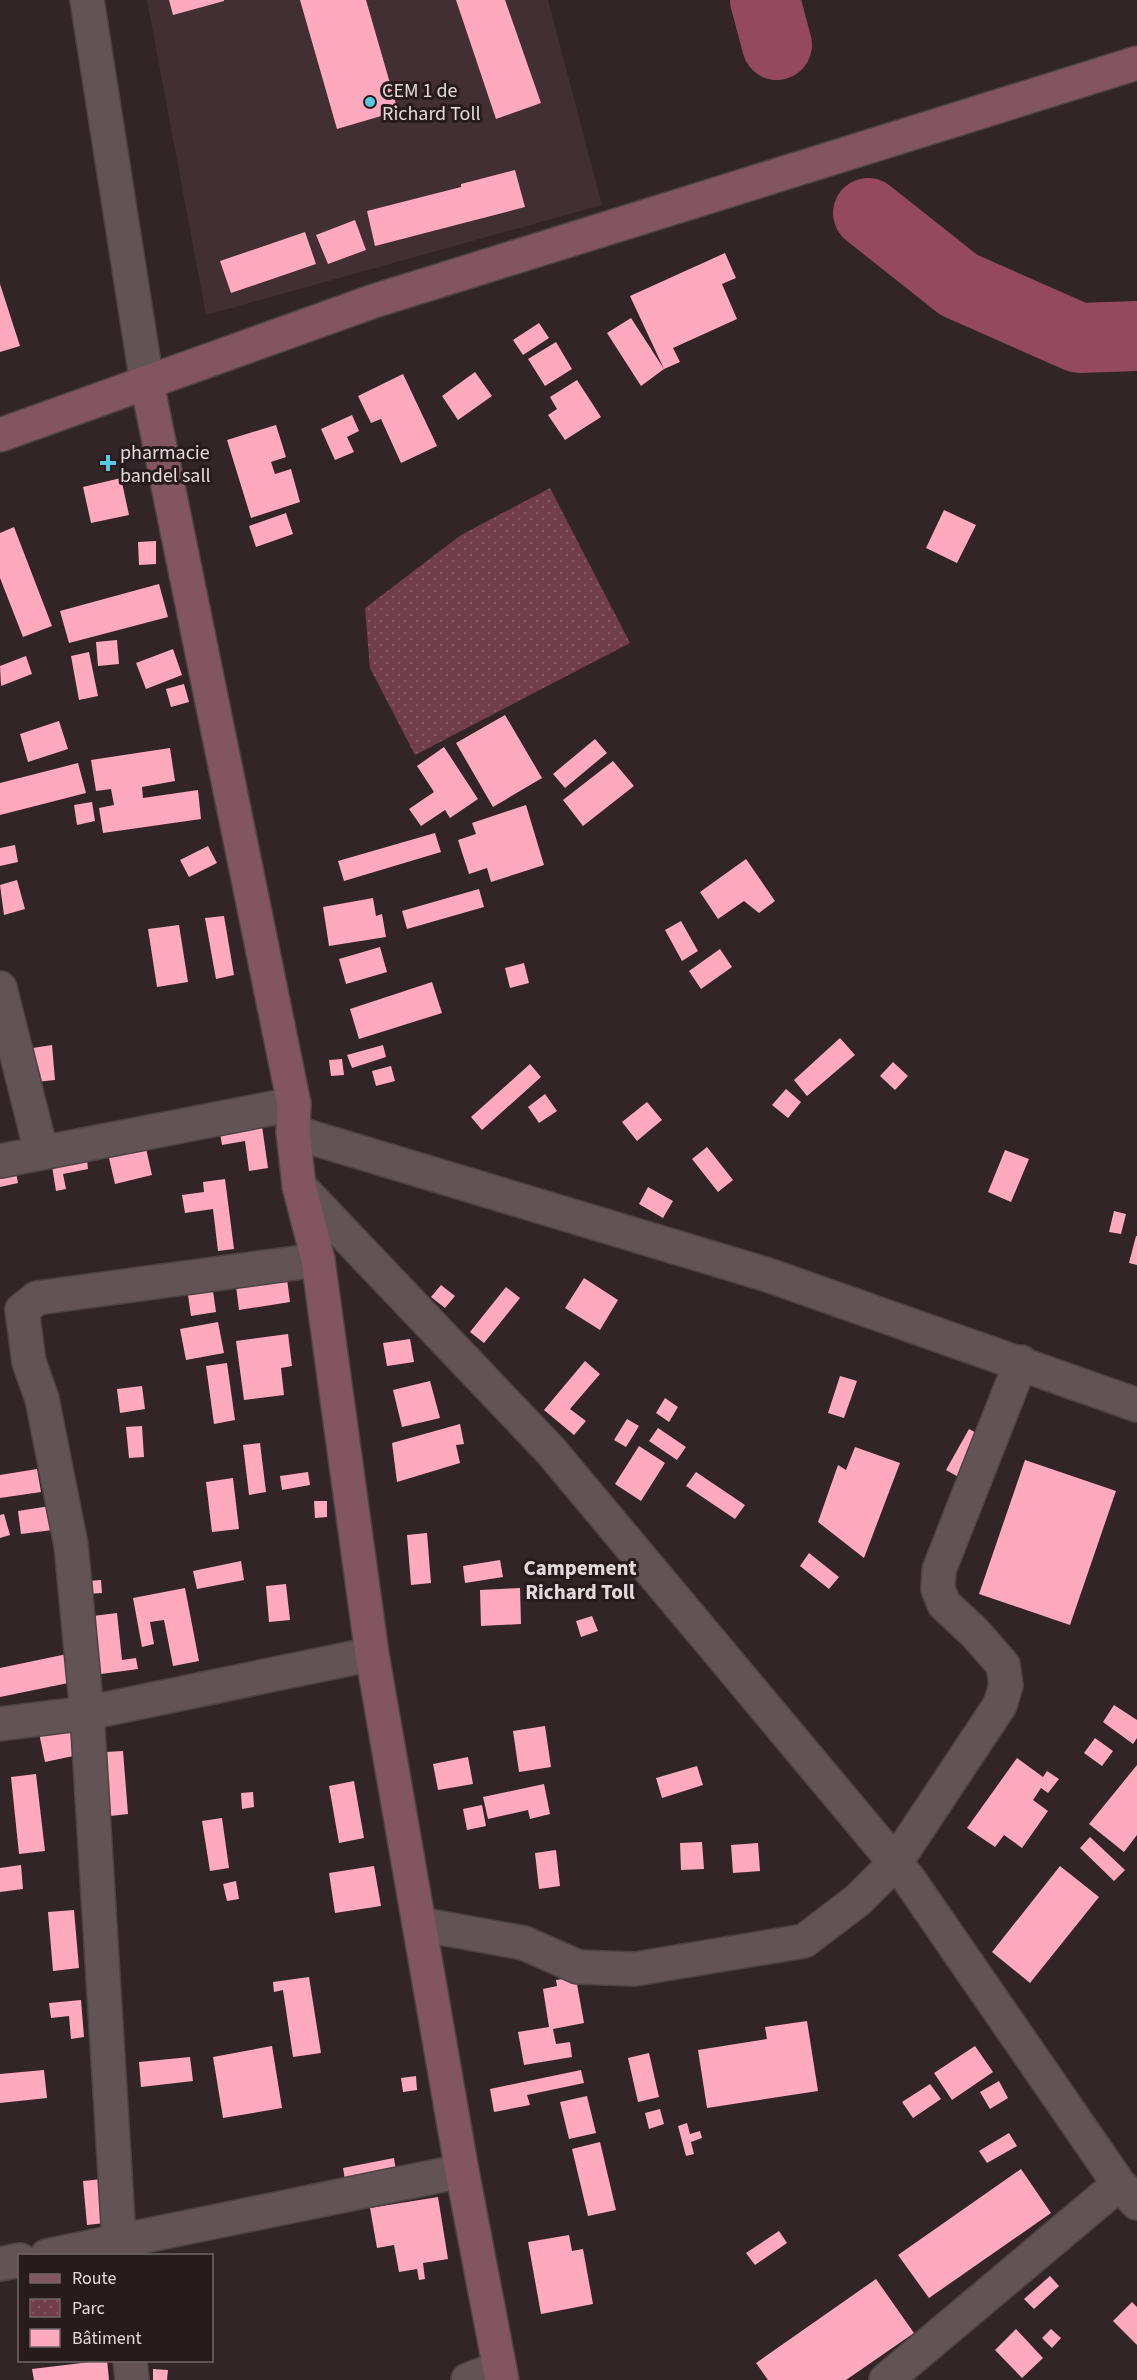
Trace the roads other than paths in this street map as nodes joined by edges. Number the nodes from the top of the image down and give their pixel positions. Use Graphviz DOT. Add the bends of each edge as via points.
graph roads {
  1 [pos="87,0"];
  2 [pos="1137,63"];
  3 [pos="147,382"];
  4 [pos="0,435"];
  5 [pos="0,988"];
  6 [pos="293,1118"];
  7 [pos="41,1151"];
  8 [pos="0,1161"];
  9 [pos="299,1186"];
  10 [pos="318,1260"];
  11 [pos="1021,1362"];
  12 [pos="1137,1405"];
  13 [pos="372,1654"];
  14 [pos="87,1713"];
  15 [pos="0,1724"];
  16 [pos="895,1863"];
  17 [pos="419,1924"];
  18 [pos="462,2170"];
  19 [pos="1128,2194"];
  20 [pos="119,2249"];
  21 [pos="68,2254"];
  22 [pos="18,2260"];
  23 [pos="0,2264"];
  24 [pos="130,2362"];
  25 [pos="501,2374"];
  26 [pos="132,2380"];
  27 [pos="468,2380"];
  28 [pos="886,2380"];
  1 -- 3 [label="street"];
  2 -- 3 [label="street" via="374,301"];
  3 -- 4 [label="street"];
  3 -- 6 [label="street"];
  5 -- 7 [label="street"];
  6 -- 7 [label="street" via="169,1131"];
  6 -- 9 [label="street"];
  6 -- 11 [label="street"];
  7 -- 8 [label="street"];
  9 -- 10 [label="street"];
  9 -- 16 [label="street" via="551,1451"];
  10 -- 13 [label="street"];
  10 -- 14 [label="street" via="37,1298 22,1310 29,1362 42,1399 71,1545"];
  11 -- 12 [label="street"];
  11 -- 16 [label="street" via="939,1570 938,1589 944,1604 1003,1665 1006,1685 1000,1705"];
  13 -- 14 [label="street"];
  13 -- 17 [label="street"];
  14 -- 15 [label="street"];
  14 -- 20 [label="street"];
  16 -- 17 [label="street" via="858,1900 804,1941 635,1969 578,1967 524,1943"];
  16 -- 19 [label="street"];
  17 -- 18 [label="street"];
  18 -- 20 [label="street"];
  18 -- 25 [label="street"];
  19 -- 28 [label="street"];
  20 -- 21 [label="street"];
  22 -- 23 [label="street"];
  24 -- 26 [label="street"];
  25 -- 27 [label="street"];
}
